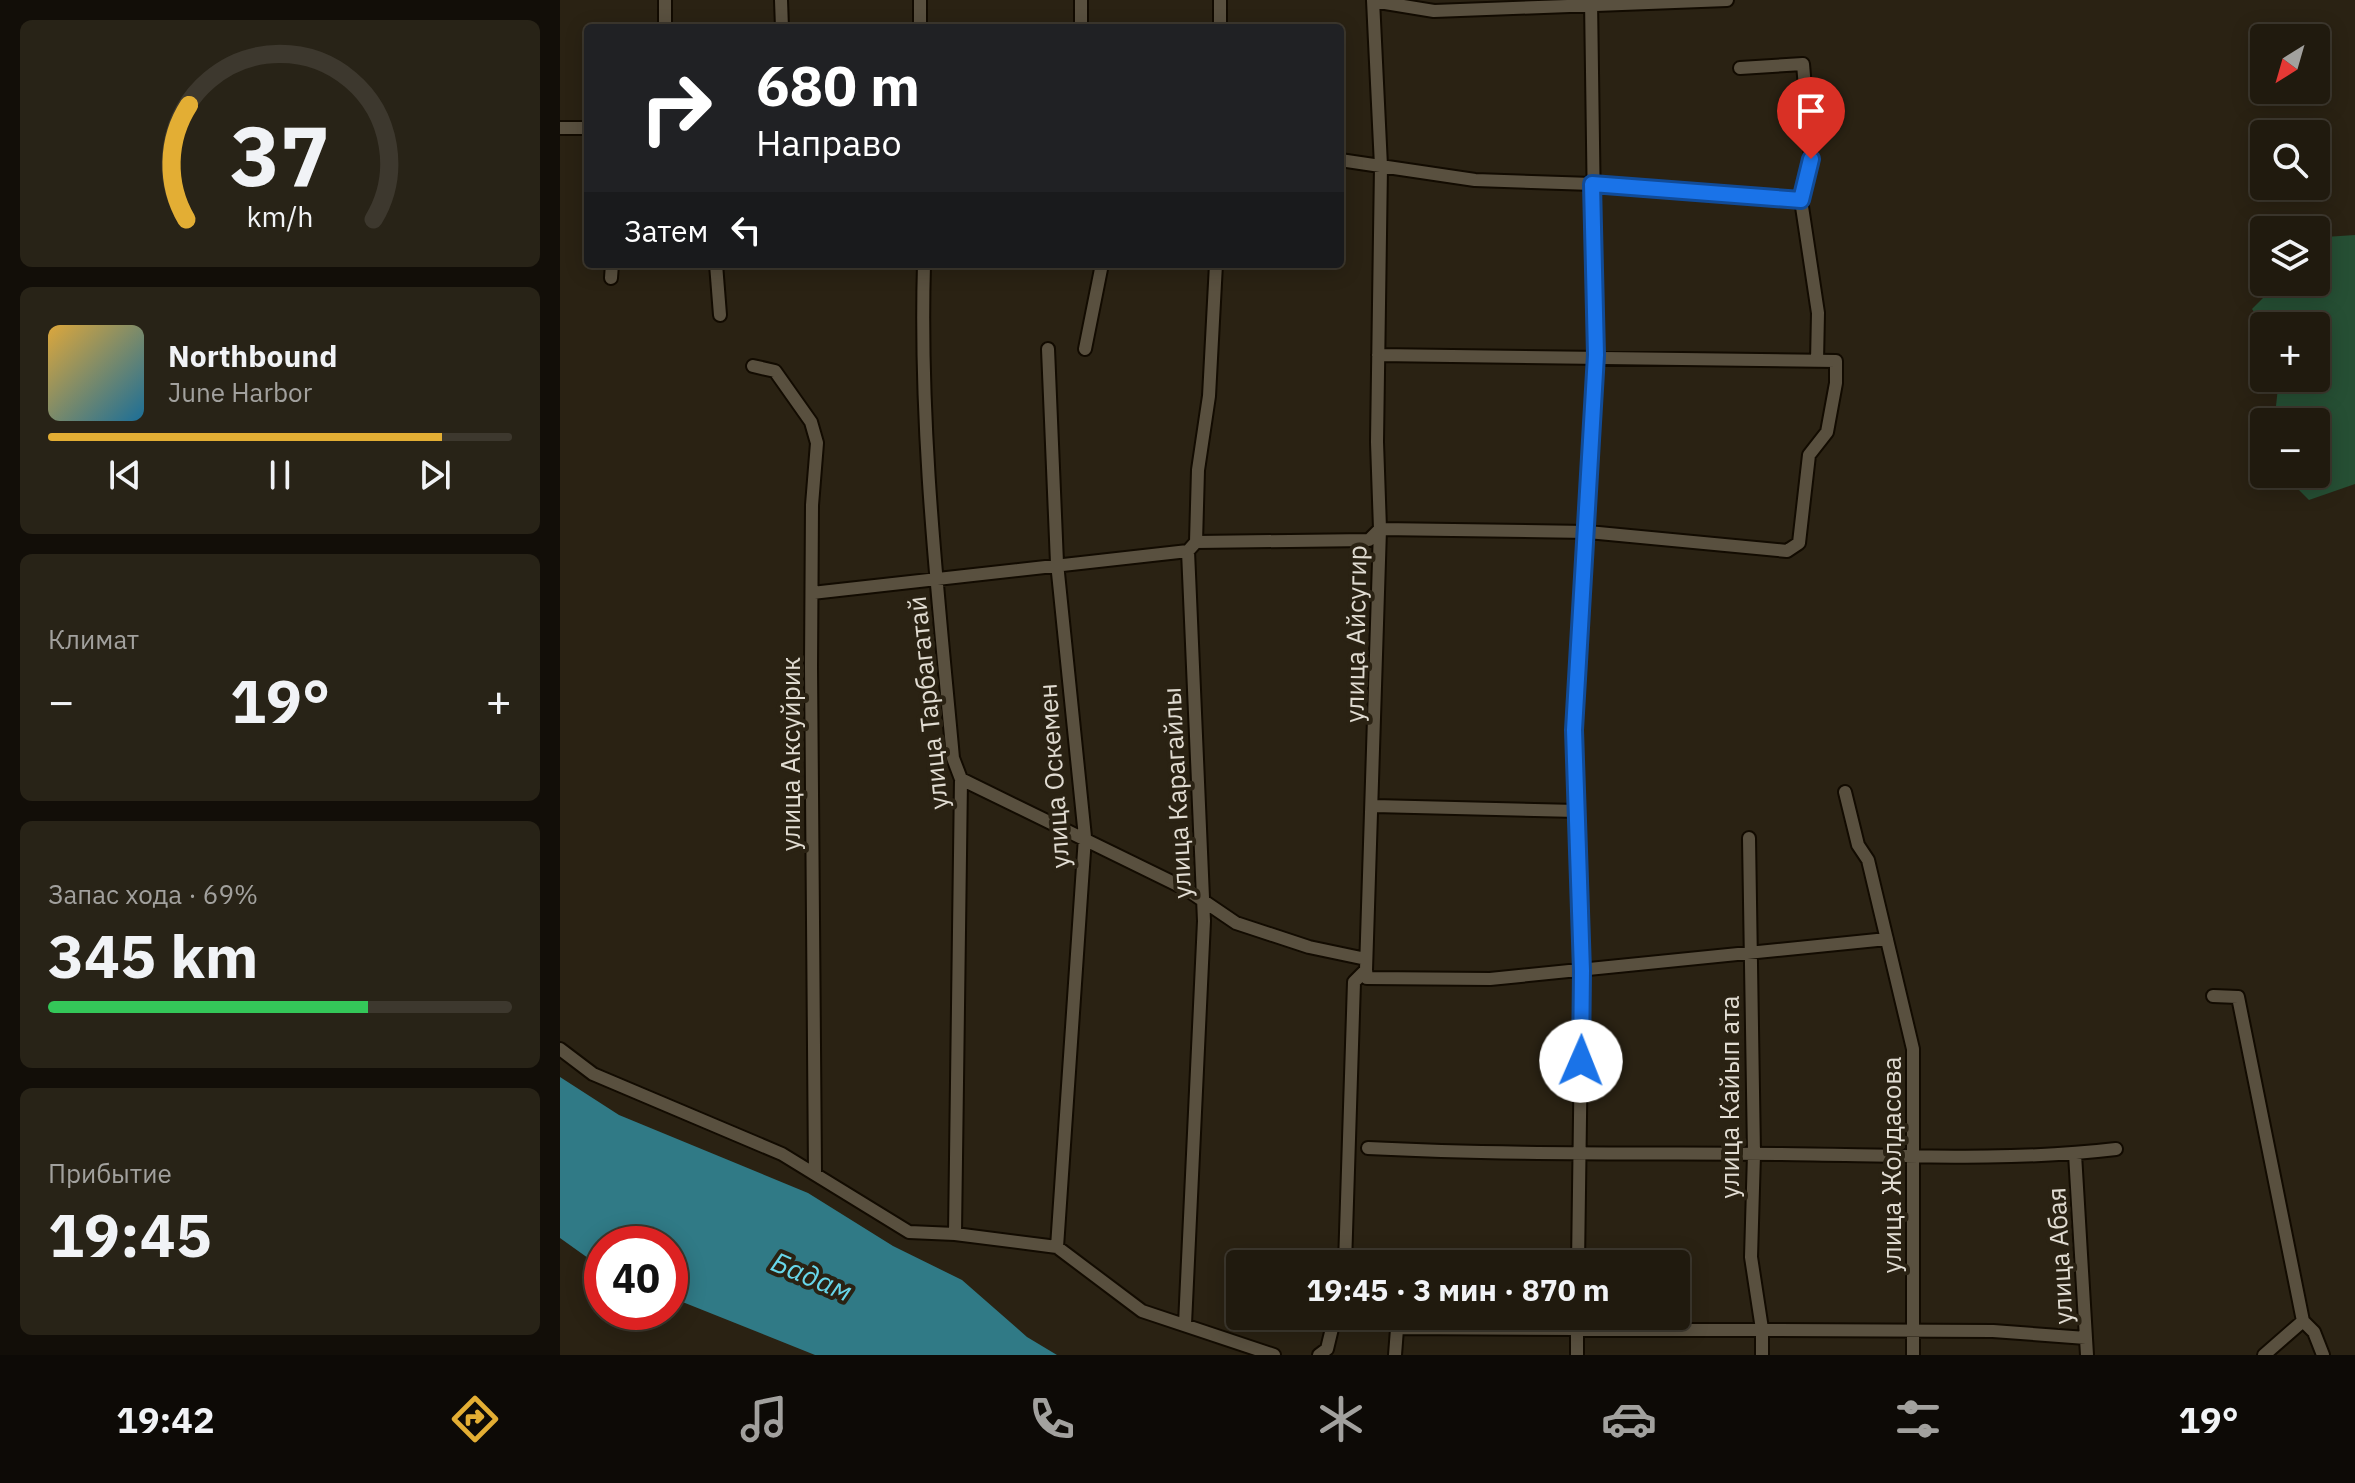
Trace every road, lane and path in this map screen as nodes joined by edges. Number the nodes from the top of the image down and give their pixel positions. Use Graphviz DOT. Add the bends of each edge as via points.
graph roads {
  1 [pos="665,0"];
  2 [pos="781,0"];
  3 [pos="920,0"];
  4 [pos="1081,0"];
  5 [pos="1220,0"];
  6 [pos="1373,0"];
  7 [pos="1727,0"];
  8 [pos="1591,2"];
  9 [pos="665,24"];
  10 [pos="782,24"];
  11 [pos="920,24"];
  12 [pos="1081,24"];
  13 [pos="1220,24"];
  14 [pos="1740,68"];
  15 [pos="560,128"];
  16 [pos="584,128"];
  17 [pos="1344,161"];
  18 [pos="1381,166"];
  19 [pos="1592,184"];
  20 [pos="1801,200"];
  21 [pos="612,268"];
  22 [pos="716,268"];
  23 [pos="924,268"];
  24 [pos="1101,268"];
  25 [pos="1216,268"];
  26 [pos="611,278"];
  27 [pos="720,315"];
  28 [pos="1048,349"];
  29 [pos="1085,349"];
  30 [pos="1378,355"];
  31 [pos="1596,355"];
  32 [pos="1817,361"];
  33 [pos="753,366"];
  34 [pos="1380,529"];
  35 [pos="1588,532"];
  36 [pos="1192,547"];
  37 [pos="1057,563"];
  38 [pos="937,576"];
  39 [pos="812,593"];
  40 [pos="961,779"];
  41 [pos="1845,792"];
  42 [pos="1374,806"];
  43 [pos="1577,811"];
  44 [pos="1085,837"];
  45 [pos="1749,838"];
  46 [pos="1202,903"];
  47 [pos="1887,939"];
  48 [pos="1751,953"];
  49 [pos="1366,964"];
  50 [pos="1582,971"];
  51 [pos="2213,996"];
  52 [pos="560,1049"];
  53 [pos="1368,1148"];
  54 [pos="2116,1149"];
  55 [pos="1580,1151"];
  56 [pos="1754,1154"];
  57 [pos="2075,1154"];
  58 [pos="1913,1155"];
  59 [pos="815,1173"];
  60 [pos="955,1234"];
  61 [pos="1057,1247"];
  62 [pos="1345,1250"];
  63 [pos="1578,1250"];
  64 [pos="2303,1321"];
  65 [pos="1185,1324"];
  66 [pos="1690,1326"];
  67 [pos="1762,1329"];
  68 [pos="1330,1330"];
  69 [pos="1397,1330"];
  70 [pos="1577,1330"];
  71 [pos="1914,1331"];
  72 [pos="2086,1338"];
  73 [pos="1323,1352"];
  74 [pos="1274,1355"];
  75 [pos="1395,1355"];
  76 [pos="1577,1355"];
  77 [pos="1762,1355"];
  78 [pos="1913,1355"];
  79 [pos="2087,1355"];
  80 [pos="2264,1355"];
  81 [pos="2323,1355"];
  1 -- 9 [label="street"];
  2 -- 10 [label="street"];
  3 -- 11 [label="street"];
  4 -- 12 [label="street"];
  5 -- 13 [label="street"];
  6 -- 8 [label="street" via="1434,11"];
  6 -- 18 [label="street, улица Айсугир"];
  7 -- 8 [label="street"];
  8 -- 19 [label="street"];
  14 -- 20 [label="street" via="1803,64 1811,159"];
  15 -- 16 [label="street"];
  17 -- 18 [label="street"];
  18 -- 19 [label="street" via="1475,180"];
  18 -- 30 [label="street, улица Айсугир"];
  19 -- 20 [label="street"];
  19 -- 31 [label="street"];
  20 -- 32 [label="street" via="1818,313"];
  21 -- 26 [label="street"];
  22 -- 27 [label="street"];
  23 -- 38 [label="street, улица Тарбагатай" via="921,345"];
  24 -- 29 [label="street"];
  25 -- 36 [label="street, улица Карагайлы" via="1209,396"];
  28 -- 37 [label="street, улица Оскемен"];
  30 -- 31 [label="street"];
  30 -- 34 [label="street, улица Айсугир"];
  31 -- 32 [label="street"];
  31 -- 35 [label="street"];
  32 -- 35 [label="street" via="1836,361 1836,383 1827,432 1809,455 1795,548"];
  33 -- 39 [label="street, улица Аксуйрик" via="775,371 811,422 817,443"];
  34 -- 35 [label="street"];
  34 -- 36 [label="street" via="1369,540"];
  34 -- 42 [label="street, улица Айсугир"];
  35 -- 43 [label="street" via="1574,730"];
  36 -- 37 [label="street"];
  36 -- 46 [label="street, улица Карагайлы"];
  37 -- 38 [label="street"];
  37 -- 44 [label="street, улица Оскемен"];
  38 -- 39 [label="street"];
  38 -- 40 [label="street, улица Тарбагатай" via="953,758"];
  39 -- 59 [label="street, улица Аксуйрик"];
  40 -- 44 [label="street"];
  40 -- 60 [label="street, улица Тарбагатай"];
  41 -- 47 [label="street, улица Жолдасова"];
  42 -- 43 [label="street"];
  42 -- 49 [label="street, улица Айсугир"];
  43 -- 50 [label="street"];
  44 -- 46 [label="street" via="1186,889"];
  44 -- 61 [label="street, улица Оскемен"];
  45 -- 48 [label="street, улица Кайып ата"];
  46 -- 49 [label="street" via="1270,936"];
  46 -- 65 [label="street, улица Карагайлы"];
  47 -- 48 [label="street"];
  47 -- 58 [label="street, улица Жолдасова" via="1913,1049"];
  48 -- 50 [label="street"];
  48 -- 56 [label="street, улица Кайып ата"];
  49 -- 50 [label="street" via="1367,978 1420,980"];
  49 -- 62 [label="street, улица Айсугир" via="1354,982"];
  50 -- 55 [label="street"];
  51 -- 64 [label="street" via="2238,997"];
  52 -- 59 [label="street" via="593,1074"];
  53 -- 55 [label="street" via="1490,1154"];
  54 -- 57 [label="street"];
  55 -- 56 [label="street"];
  55 -- 63 [label="street"];
  56 -- 58 [label="street"];
  56 -- 67 [label="street, улица Кайып ата" via="1751,1257"];
  57 -- 58 [label="street"];
  57 -- 72 [label="street, улица Абая"];
  58 -- 71 [label="street, улица Жолдасова"];
  59 -- 60 [label="street" via="909,1232"];
  60 -- 61 [label="street"];
  61 -- 65 [label="street" via="1128,1303"];
  64 -- 80 [label="street"];
  64 -- 81 [label="street"];
  65 -- 74 [label="street"];
  66 -- 67 [label="street"];
  67 -- 71 [label="street"];
  67 -- 77 [label="street, улица Кайып ата"];
  68 -- 73 [label="street"];
  69 -- 75 [label="street"];
  70 -- 76 [label="street"];
  71 -- 72 [label="street"];
  71 -- 78 [label="street, улица Жолдасова"];
  72 -- 79 [label="street, улица Абая"];
}
